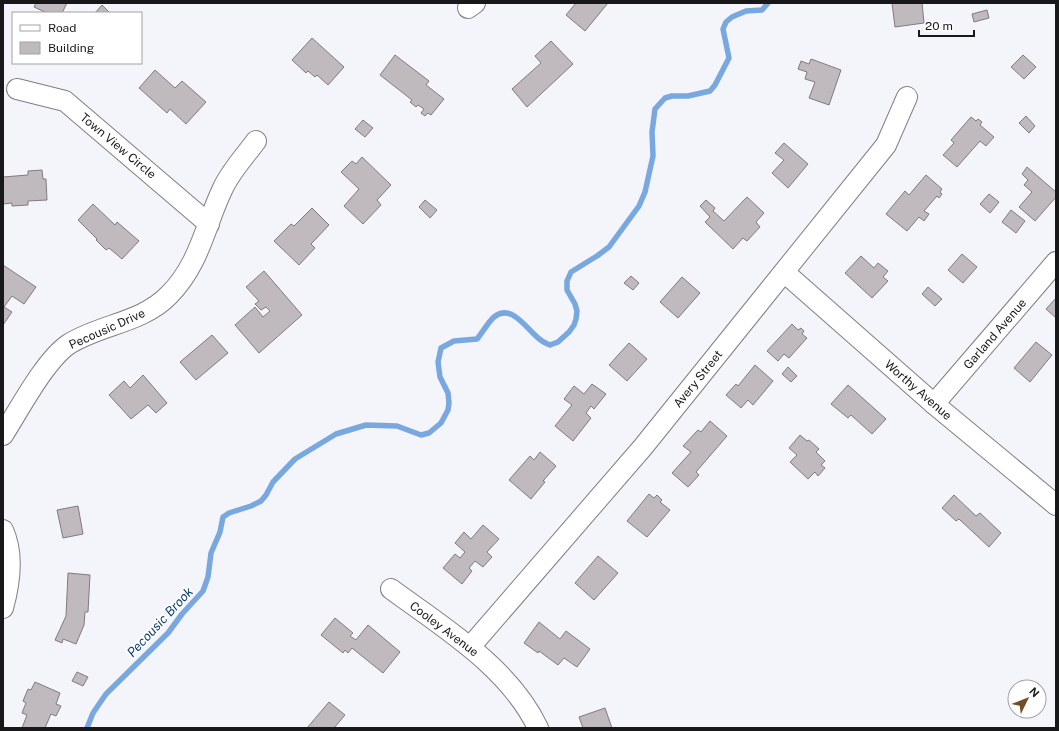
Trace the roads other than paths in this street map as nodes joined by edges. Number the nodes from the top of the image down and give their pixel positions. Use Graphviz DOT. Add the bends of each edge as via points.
graph roads {
  1 [pos="17,89"];
  2 [pos="907,97"];
  3 [pos="256,141"];
  4 [pos="209,224"];
  5 [pos="1056,262"];
  6 [pos="784,272"];
  7 [pos="934,404"];
  8 [pos="3,435"];
  9 [pos="1056,505"];
  10 [pos="3,530"];
  11 [pos="391,589"];
  12 [pos="3,608"];
  13 [pos="470,647"];
  14 [pos="538,728"];
  1 -- 4 [label="street, Town View Circle" via="65,101"];
  2 -- 6 [label="street, Avery Street" via="886,145"];
  3 -- 4 [label="street, Pecousic Drive" via="223,186"];
  4 -- 8 [label="street, Pecousic Drive" via="194,261 183,280 169,295 148,311 97,330 62,349 40,377"];
  5 -- 7 [label="street, Garland Avenue"];
  6 -- 7 [label="street, Worthy Avenue"];
  6 -- 13 [label="street, Avery Street" via="643,447"];
  7 -- 9 [label="street, Worthy Avenue"];
  10 -- 12 [label="street" via="9,547 10,563"];
  11 -- 13 [label="street, Cooley Avenue"];
  13 -- 14 [label="street, Cooley Avenue" via="520,698"];
}
